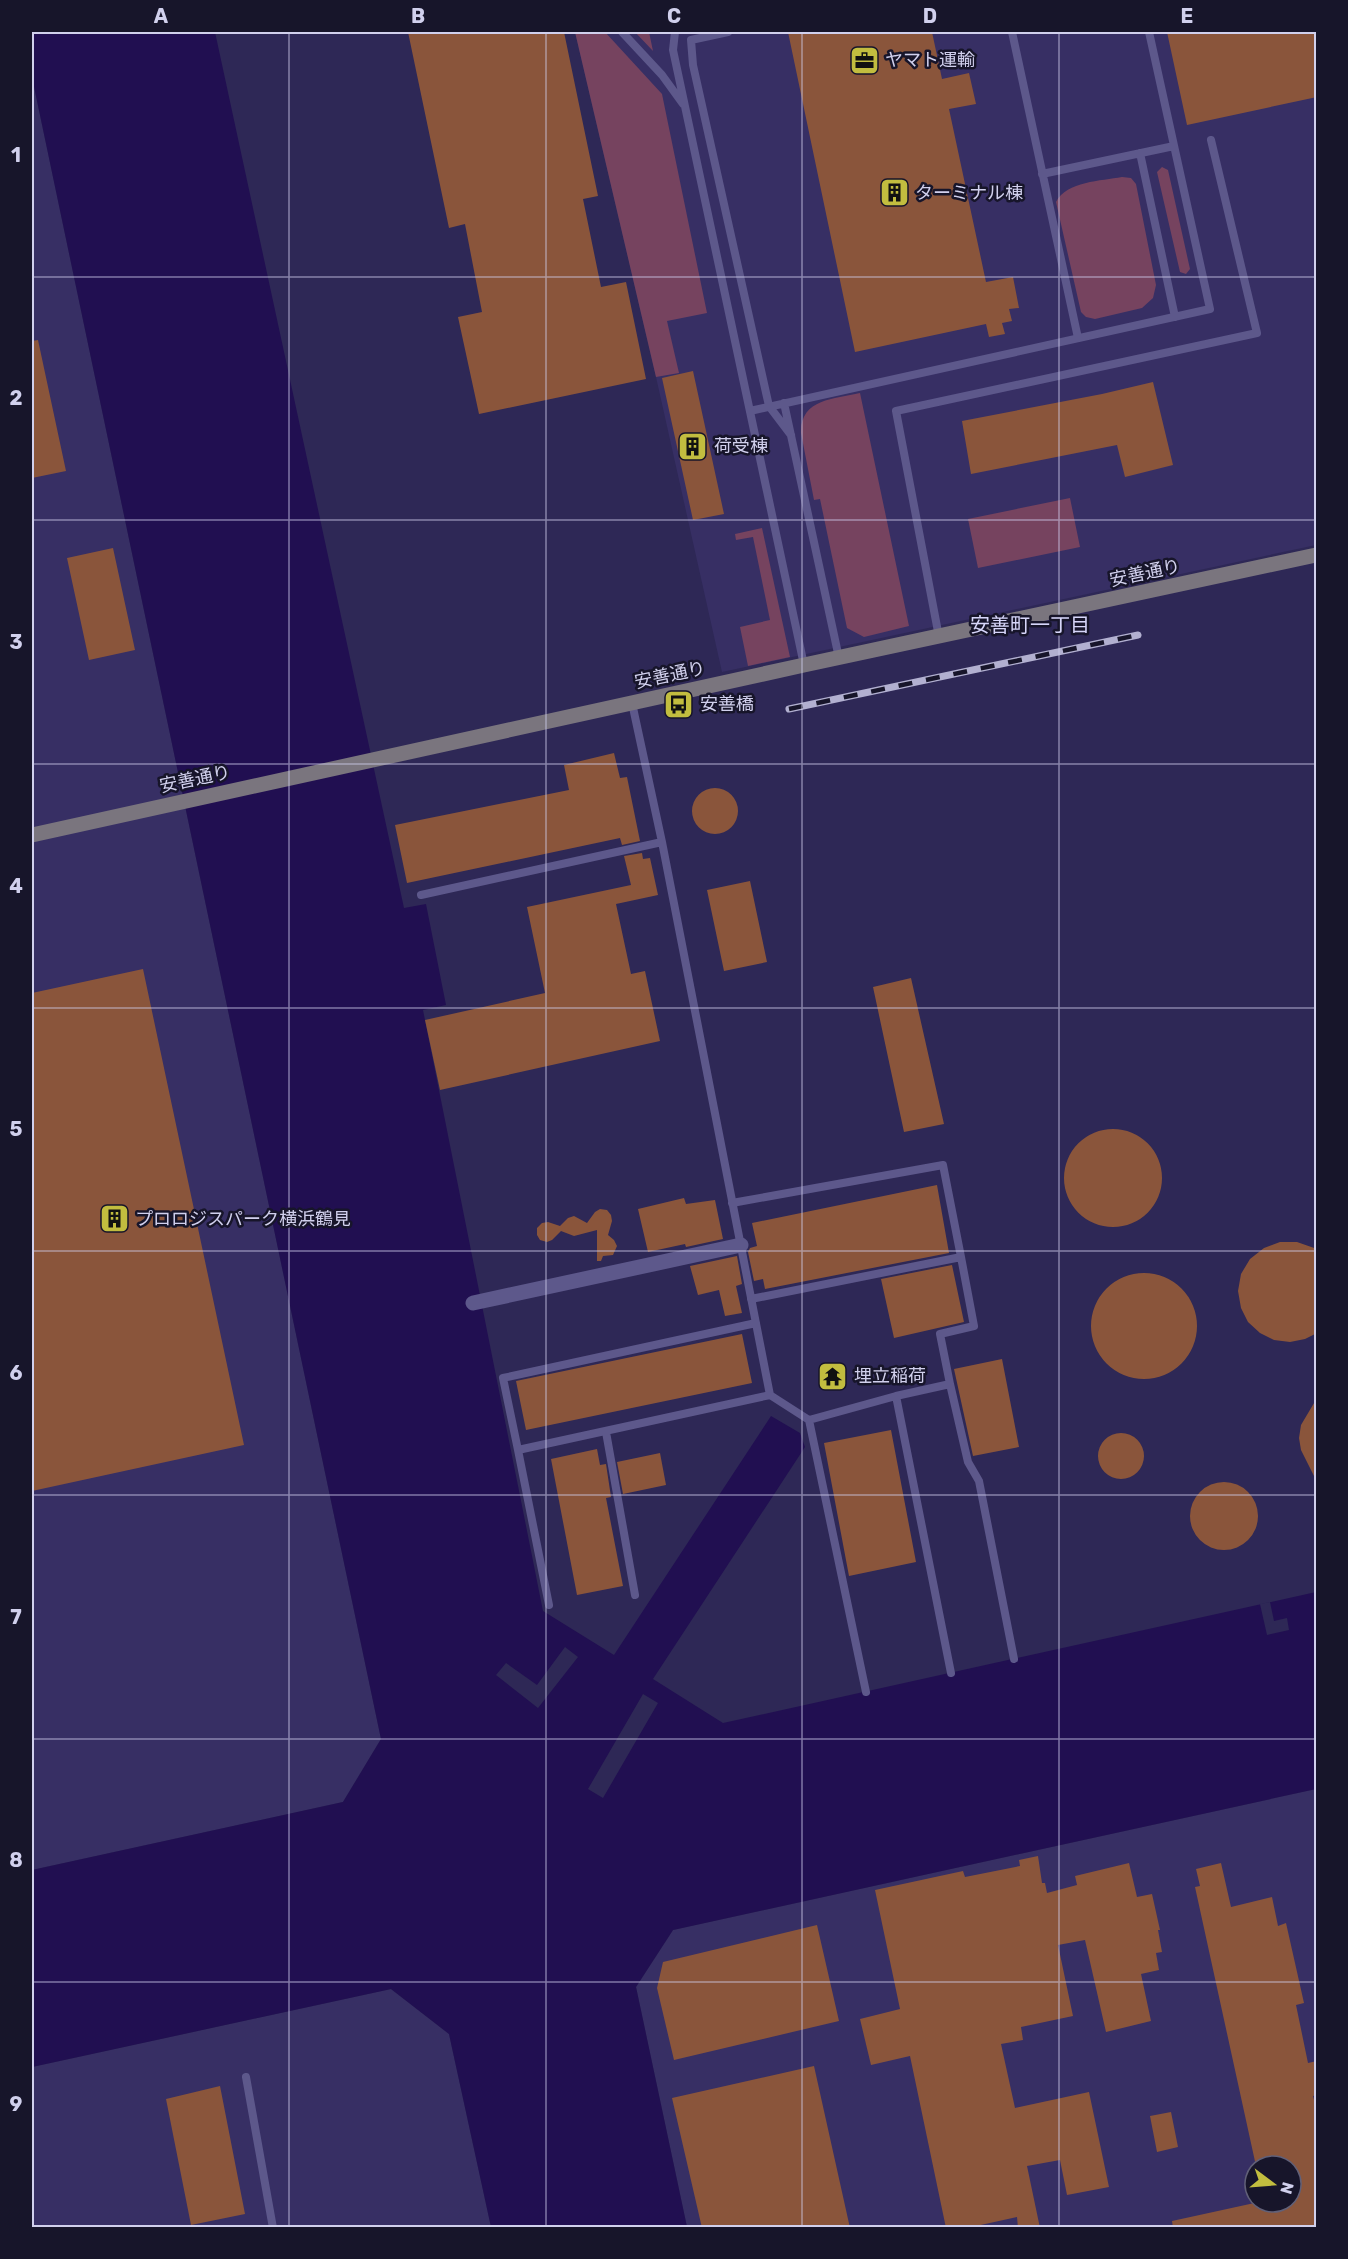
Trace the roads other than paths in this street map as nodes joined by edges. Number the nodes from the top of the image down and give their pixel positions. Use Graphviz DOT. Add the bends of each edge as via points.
graph roads {
  1 [pos="622,32"];
  2 [pos="675,32"];
  3 [pos="682,32"];
  4 [pos="728,32"];
  5 [pos="1012,32"];
  6 [pos="1149,32"];
  7 [pos="673,50"];
  8 [pos="685,108"];
  9 [pos="1210,140"];
  10 [pos="1174,146"];
  11 [pos="1140,153"];
  12 [pos="1042,174"];
  13 [pos="1175,317"];
  14 [pos="1078,338"];
  15 [pos="784,403"];
  16 [pos="769,406"];
  17 [pos="750,411"];
  18 [pos="791,435"];
  19 [pos="1317,555"];
  20 [pos="939,637"];
  21 [pos="839,658"];
  22 [pos="804,665"];
  23 [pos="633,703"];
  24 [pos="32,835"];
  25 [pos="662,842"];
  26 [pos="421,895"];
  27 [pos="732,1203"];
  28 [pos="741,1245"];
  29 [pos="961,1257"];
  30 [pos="751,1299"];
  31 [pos="474,1303"];
  32 [pos="756,1323"];
  33 [pos="950,1384"];
  34 [pos="770,1395"];
  35 [pos="896,1396"];
  36 [pos="809,1420"];
  37 [pos="606,1432"];
  38 [pos="518,1450"];
  39 [pos="635,1595"];
  40 [pos="549,1605"];
  41 [pos="1014,1659"];
  42 [pos="951,1673"];
  43 [pos="866,1692"];
  44 [pos="246,2077"];
  45 [pos="273,2228"];
  1 -- 8 [label="lane" via="662,75"];
  2 -- 7 [label="lane"];
  3 -- 7 [label="lane"];
  4 -- 16 [label="lane" via="691,40 693,65"];
  5 -- 12 [label="lane"];
  6 -- 10 [label="lane"];
  7 -- 8 [label="lane"];
  8 -- 17 [label="lane"];
  9 -- 20 [label="lane" via="1257,333 896,411"];
  10 -- 11 [label="lane"];
  10 -- 13 [label="lane" via="1210,309"];
  11 -- 12 [label="lane"];
  11 -- 13 [label="lane"];
  12 -- 14 [label="lane"];
  13 -- 14 [label="lane"];
  14 -- 15 [label="lane"];
  15 -- 16 [label="lane"];
  15 -- 18 [label="lane"];
  16 -- 17 [label="lane"];
  16 -- 18 [label="lane"];
  17 -- 22 [label="lane"];
  18 -- 21 [label="lane"];
  19 -- 20 [label="street, 安善通り"];
  20 -- 21 [label="street, 安善通り"];
  21 -- 22 [label="street, 安善通り"];
  22 -- 23 [label="street, 安善通り"];
  23 -- 24 [label="street, 安善通り"];
  23 -- 25 [label="lane"];
  25 -- 26 [label="lane"];
  25 -- 27 [label="lane"];
  27 -- 28 [label="lane"];
  27 -- 29 [label="lane" via="943,1165"];
  28 -- 30 [label="lane"];
  28 -- 31 [label="street"];
  29 -- 30 [label="lane"];
  29 -- 33 [label="lane" via="974,1326 940,1334"];
  30 -- 32 [label="lane"];
  32 -- 34 [label="lane"];
  32 -- 38 [label="lane" via="503,1378"];
  33 -- 35 [label="lane"];
  33 -- 41 [label="lane" via="968,1462 979,1481"];
  34 -- 36 [label="lane"];
  34 -- 37 [label="lane"];
  35 -- 36 [label="lane"];
  35 -- 42 [label="lane"];
  36 -- 43 [label="lane"];
  37 -- 38 [label="lane"];
  37 -- 39 [label="lane"];
  38 -- 40 [label="lane"];
  44 -- 45 [label="lane"];
}
